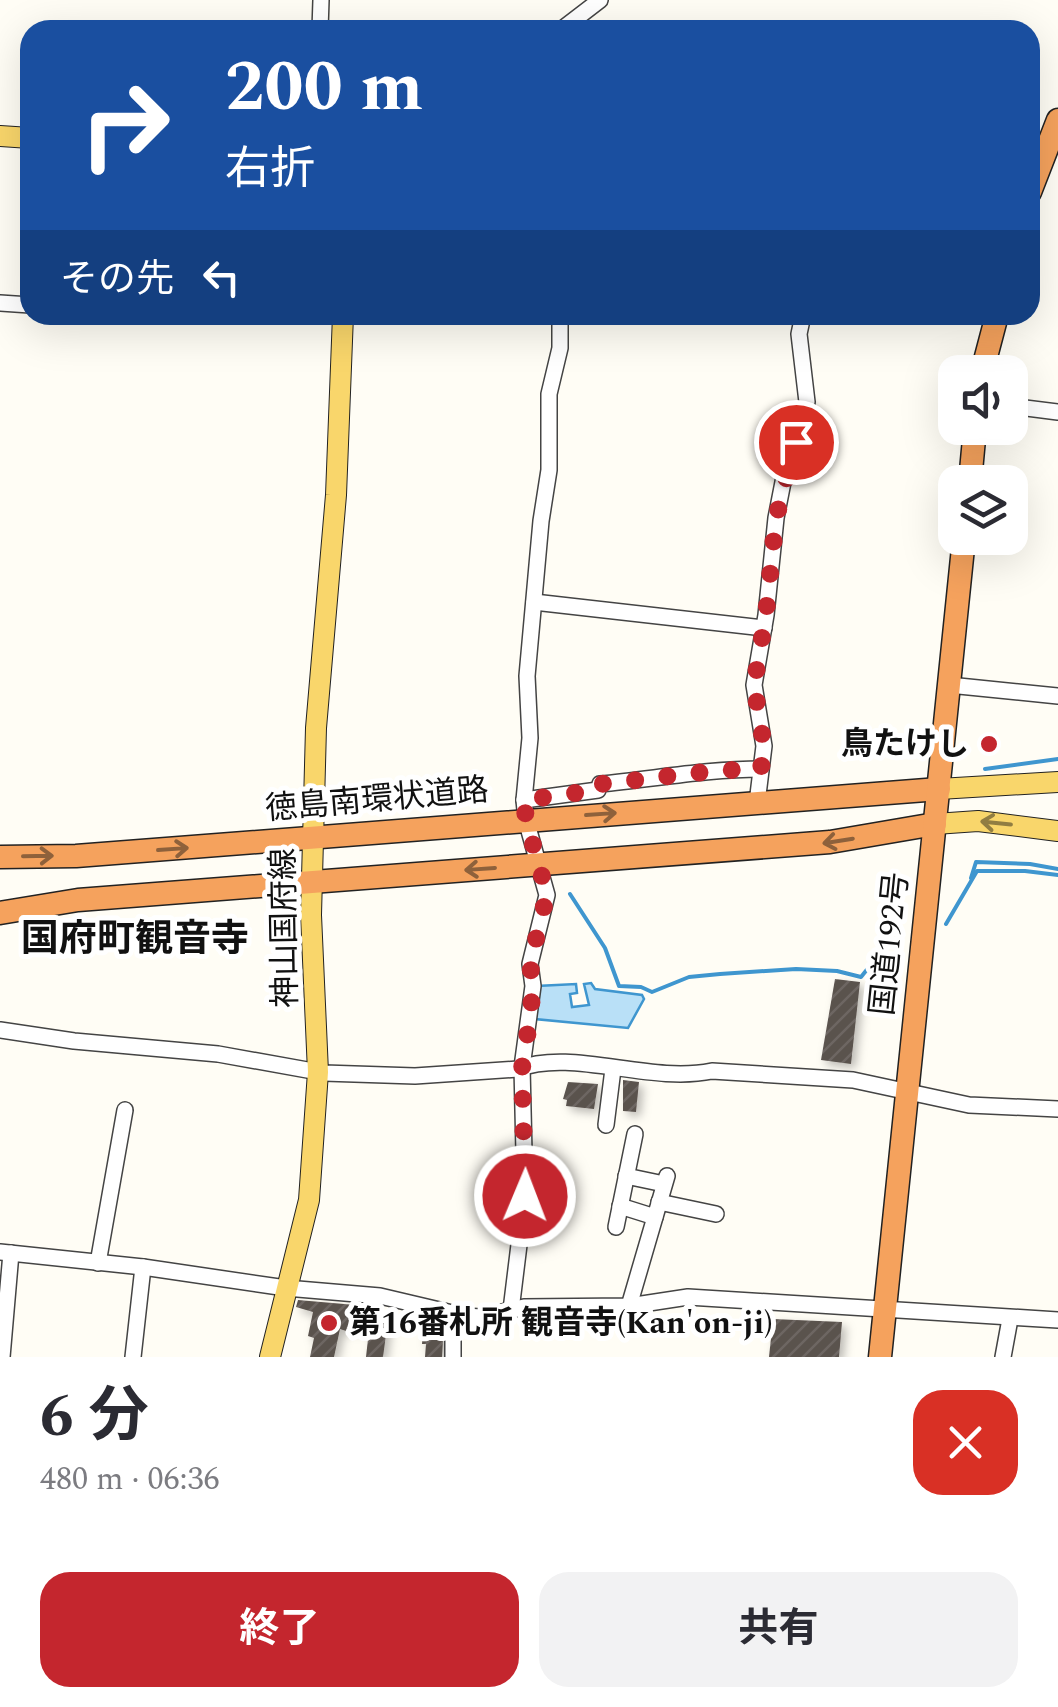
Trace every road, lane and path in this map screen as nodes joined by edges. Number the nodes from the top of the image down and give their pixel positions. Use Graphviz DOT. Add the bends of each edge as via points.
graph roads {
  1 [pos="600,0"];
  2 [pos="574,20"];
  3 [pos="1058,120"];
  4 [pos="1040,166"];
  5 [pos="343,325"];
  6 [pos="560,325"];
  7 [pos="801,325"];
  8 [pos="994,325"];
  9 [pos="986,355"];
  10 [pos="1028,408"];
  11 [pos="1058,412"];
  12 [pos="962,555"];
  13 [pos="534,602"];
  14 [pos="764,628"];
  15 [pos="949,686"];
  16 [pos="1058,696"];
  17 [pos="761,769"];
  18 [pos="1058,782"];
  19 [pos="939,790"];
  20 [pos="757,803"];
  21 [pos="525,810"];
  22 [pos="934,824"];
  23 [pos="1055,833"];
  24 [pos="314,838"];
  25 [pos="0,857"];
  26 [pos="541,866"];
  27 [pos="312,881"];
  28 [pos="0,913"];
  29 [pos="0,1030"];
  30 [pos="522,1068"];
  31 [pos="613,1070"];
  32 [pos="318,1072"];
  33 [pos="908,1090"];
  34 [pos="1058,1108"];
  35 [pos="125,1110"];
  36 [pos="606,1125"];
  37 [pos="636,1134"];
  38 [pos="626,1176"];
  39 [pos="620,1206"];
  40 [pos="657,1209"];
  41 [pos="716,1214"];
  42 [pos="616,1227"];
  43 [pos="6,1252"];
  44 [pos="98,1263"];
  45 [pos="143,1267"];
  46 [pos="286,1288"];
  47 [pos="629,1306"];
  48 [pos="885,1308"];
  49 [pos="512,1310"];
  50 [pos="459,1314"];
  51 [pos="1010,1319"];
  52 [pos="1058,1320"];
  53 [pos="2,1357"];
  54 [pos="132,1357"];
  55 [pos="270,1357"];
  56 [pos="453,1357"];
  57 [pos="880,1357"];
  58 [pos="1003,1357"];
  1 -- 2 [label="street"];
  3 -- 4 [label="highway"];
  5 -- 24 [label="main road, 神山国府線"];
  6 -- 13 [label="street"];
  7 -- 14 [label="street" via="807,402 776,518"];
  8 -- 9 [label="highway"];
  10 -- 11 [label="street"];
  12 -- 15 [label="highway, 国道192号"];
  13 -- 14 [label="street"];
  13 -- 21 [label="street"];
  14 -- 17 [label="street" via="754,685"];
  15 -- 16 [label="street"];
  15 -- 19 [label="highway, 国道192号"];
  17 -- 20 [label="street"];
  17 -- 21 [label="street" via="600,784 598,790"];
  18 -- 19 [label="main road"];
  19 -- 20 [label="highway, 徳島南環状道路"];
  19 -- 22 [label="highway, 国道192号"];
  21 -- 20 [label="highway, 徳島南環状道路, one-way"];
  21 -- 24 [label="highway, 徳島南環状道路"];
  21 -- 26 [label="street"];
  23 -- 22 [label="main road, one-way" via="978,822"];
  22 -- 26 [label="highway, one-way" via="830,842"];
  22 -- 33 [label="highway, 国道192号"];
  25 -- 24 [label="highway, 徳島南環状道路, one-way"];
  24 -- 27 [label="main road, 神山国府線"];
  26 -- 27 [label="highway, one-way"];
  26 -- 30 [label="street" via="547,894 530,964"];
  27 -- 28 [label="highway"];
  27 -- 32 [label="main road, 神山国府線"];
  29 -- 32 [label="street"];
  30 -- 31 [label="street" via="558,1062"];
  30 -- 32 [label="street" via="414,1076"];
  30 -- 49 [label="street" via="525,1196"];
  31 -- 33 [label="street" via="853,1080"];
  31 -- 36 [label="street"];
  32 -- 46 [label="main road, 神山国府線" via="309,1200"];
  33 -- 34 [label="street" via="969,1105"];
  33 -- 48 [label="highway, 国道192号"];
  35 -- 44 [label="street"];
  37 -- 38 [label="street"];
  38 -- 39 [label="street"];
  38 -- 40 [label="street" via="665,1180"];
  39 -- 40 [label="street"];
  39 -- 42 [label="street"];
  40 -- 41 [label="street"];
  40 -- 47 [label="street"];
  43 -- 44 [label="street"];
  43 -- 53 [label="street"];
  44 -- 45 [label="street"];
  45 -- 46 [label="street"];
  45 -- 54 [label="street"];
  46 -- 50 [label="street" via="380,1296"];
  46 -- 55 [label="main road, 神山国府線"];
  47 -- 48 [label="street" via="688,1296"];
  47 -- 49 [label="street"];
  48 -- 51 [label="street"];
  48 -- 57 [label="highway, 国道192号"];
  49 -- 50 [label="street"];
  50 -- 56 [label="street"];
  51 -- 52 [label="street"];
  51 -- 58 [label="street"];
}
